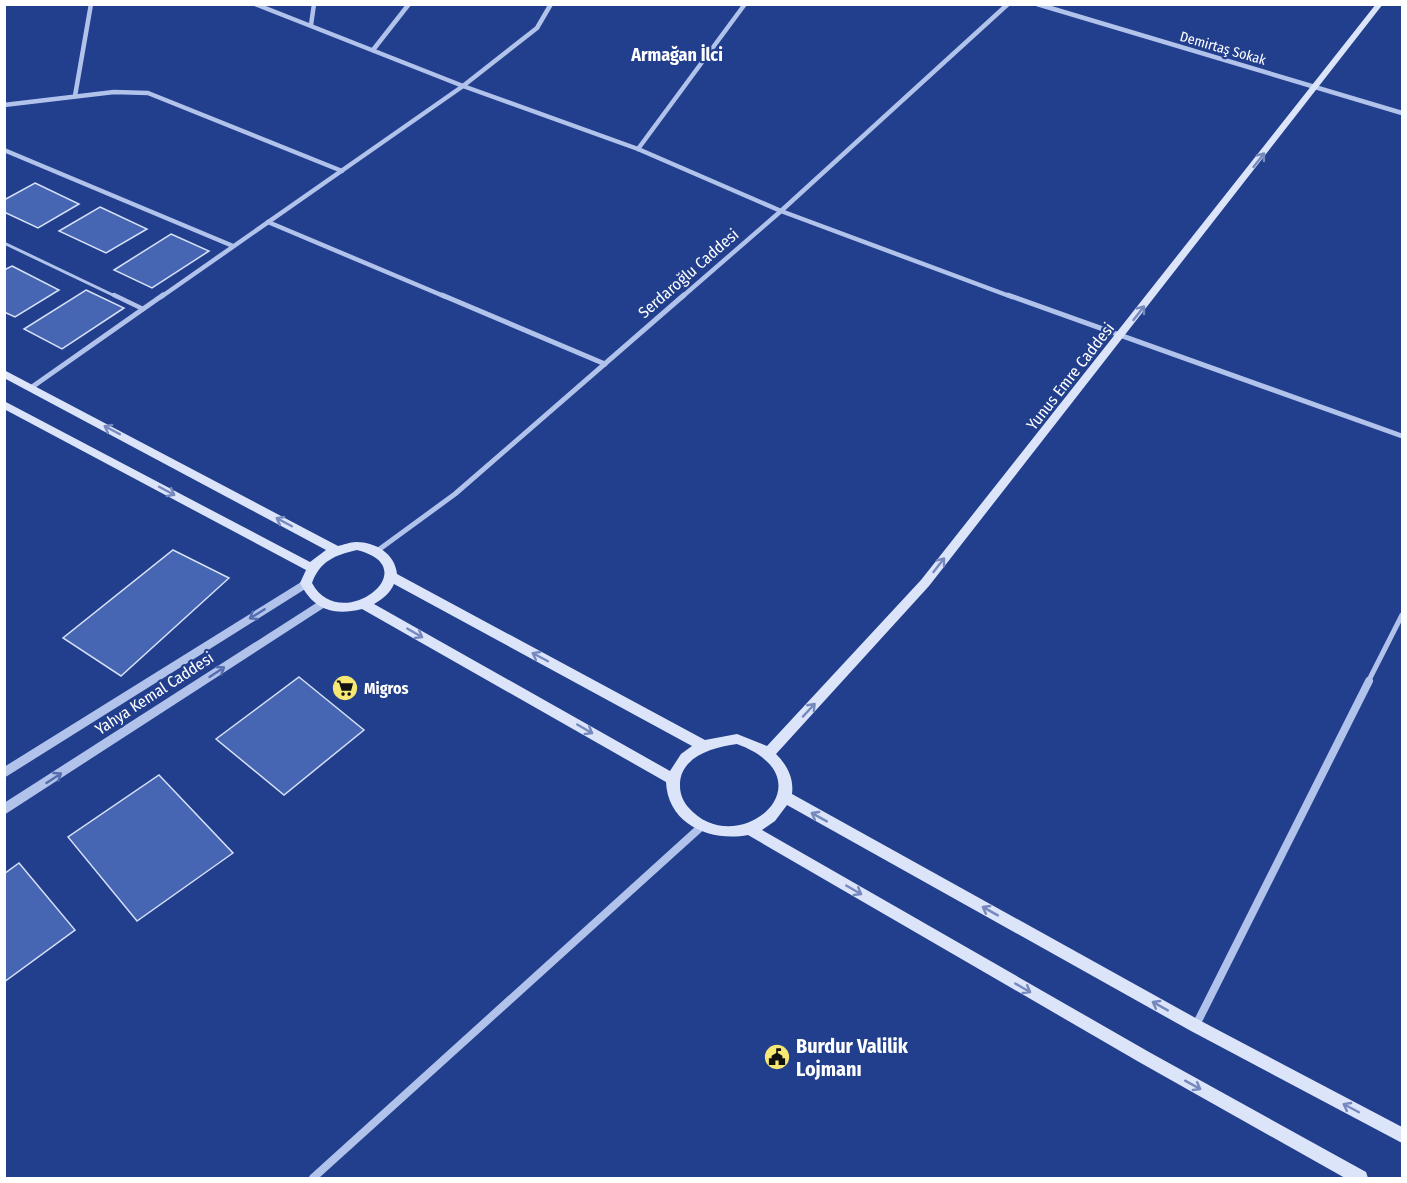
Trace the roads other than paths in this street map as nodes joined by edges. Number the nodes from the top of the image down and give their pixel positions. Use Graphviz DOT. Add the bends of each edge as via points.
graph roads {
  1 [pos="91,4"];
  2 [pos="255,4"];
  3 [pos="314,4"];
  4 [pos="409,4"];
  5 [pos="551,4"];
  6 [pos="745,4"];
  7 [pos="1008,4"];
  8 [pos="1037,4"];
  9 [pos="1380,4"];
  10 [pos="311,25"];
  11 [pos="374,50"];
  12 [pos="463,86"];
  13 [pos="1316,87"];
  14 [pos="75,96"];
  15 [pos="4,105"];
  16 [pos="1402,113"];
  17 [pos="638,149"];
  18 [pos="4,150"];
  19 [pos="342,171"];
  20 [pos="782,210"];
  21 [pos="268,222"];
  22 [pos="4,243"];
  23 [pos="234,246"];
  24 [pos="143,309"];
  25 [pos="1120,337"];
  26 [pos="605,364"];
  27 [pos="4,373"];
  28 [pos="32,387"];
  29 [pos="4,404"];
  30 [pos="1402,436"];
  31 [pos="335,550"];
  32 [pos="377,551"];
  33 [pos="311,568"];
  34 [pos="392,577"];
  35 [pos="306,583"];
  36 [pos="321,604"];
  37 [pos="364,604"];
  38 [pos="1402,615"];
  39 [pos="702,745"];
  40 [pos="769,753"];
  41 [pos="4,773"];
  42 [pos="674,780"];
  43 [pos="784,797"];
  44 [pos="4,810"];
  45 [pos="702,826"];
  46 [pos="749,829"];
  47 [pos="1196,1026"];
  48 [pos="1402,1135"];
  49 [pos="313,1179"];
  50 [pos="1360,1179"];
  1 -- 14 [label="street"];
  2 -- 10 [label="street"];
  3 -- 10 [label="street"];
  4 -- 11 [label="street"];
  5 -- 12 [label="street" via="537,28"];
  6 -- 17 [label="street"];
  7 -- 20 [label="street, Serdaroğlu Caddesi"];
  8 -- 13 [label="street, Demirtaş Sokak"];
  9 -- 13 [label="main road, Yunus Emre Caddesi"];
  10 -- 11 [label="street"];
  11 -- 12 [label="street"];
  12 -- 17 [label="street"];
  12 -- 19 [label="street"];
  13 -- 16 [label="street, Demirtaş Sokak"];
  25 -- 13 [label="main road, Yunus Emre Caddesi, one-way"];
  14 -- 15 [label="street"];
  14 -- 19 [label="street" via="148,93"];
  17 -- 20 [label="street"];
  18 -- 23 [label="street"];
  19 -- 21 [label="street"];
  20 -- 25 [label="street"];
  20 -- 26 [label="street, Serdaroğlu Caddesi"];
  21 -- 23 [label="street"];
  21 -- 26 [label="street"];
  22 -- 24 [label="lane"];
  23 -- 24 [label="street"];
  24 -- 28 [label="street"];
  25 -- 30 [label="street"];
  40 -- 25 [label="main road, Yunus Emre Caddesi, one-way" via="925,583"];
  26 -- 32 [label="street, Serdaroğlu Caddesi" via="455,494"];
  27 -- 28 [label="main road"];
  31 -- 28 [label="main road, one-way"];
  29 -- 33 [label="main road, one-way"];
  31 -- 32 [label="main road" via="357,546"];
  31 -- 33 [label="main road"];
  32 -- 34 [label="main road" via="389,562"];
  33 -- 35 [label="main road"];
  34 -- 37 [label="main road" via="382,593"];
  39 -- 34 [label="main road, one-way"];
  35 -- 36 [label="main road"];
  35 -- 41 [label="street, Yahya Kemal Caddesi, one-way"];
  36 -- 37 [label="main road" via="342,608"];
  44 -- 36 [label="street, Yahya Kemal Caddesi, one-way"];
  37 -- 42 [label="main road, one-way"];
  38 -- 47 [label="street"];
  39 -- 40 [label="main road" via="737,739 754,743"];
  39 -- 42 [label="main road" via="689,753"];
  40 -- 43 [label="main road" via="780,765"];
  42 -- 45 [label="main road" via="680,806"];
  43 -- 46 [label="main road" via="765,822"];
  47 -- 43 [label="main road, one-way"];
  45 -- 46 [label="main road" via="717,831"];
  45 -- 49 [label="street"];
  46 -- 50 [label="main road, one-way"];
  48 -- 47 [label="main road, one-way"];
}
